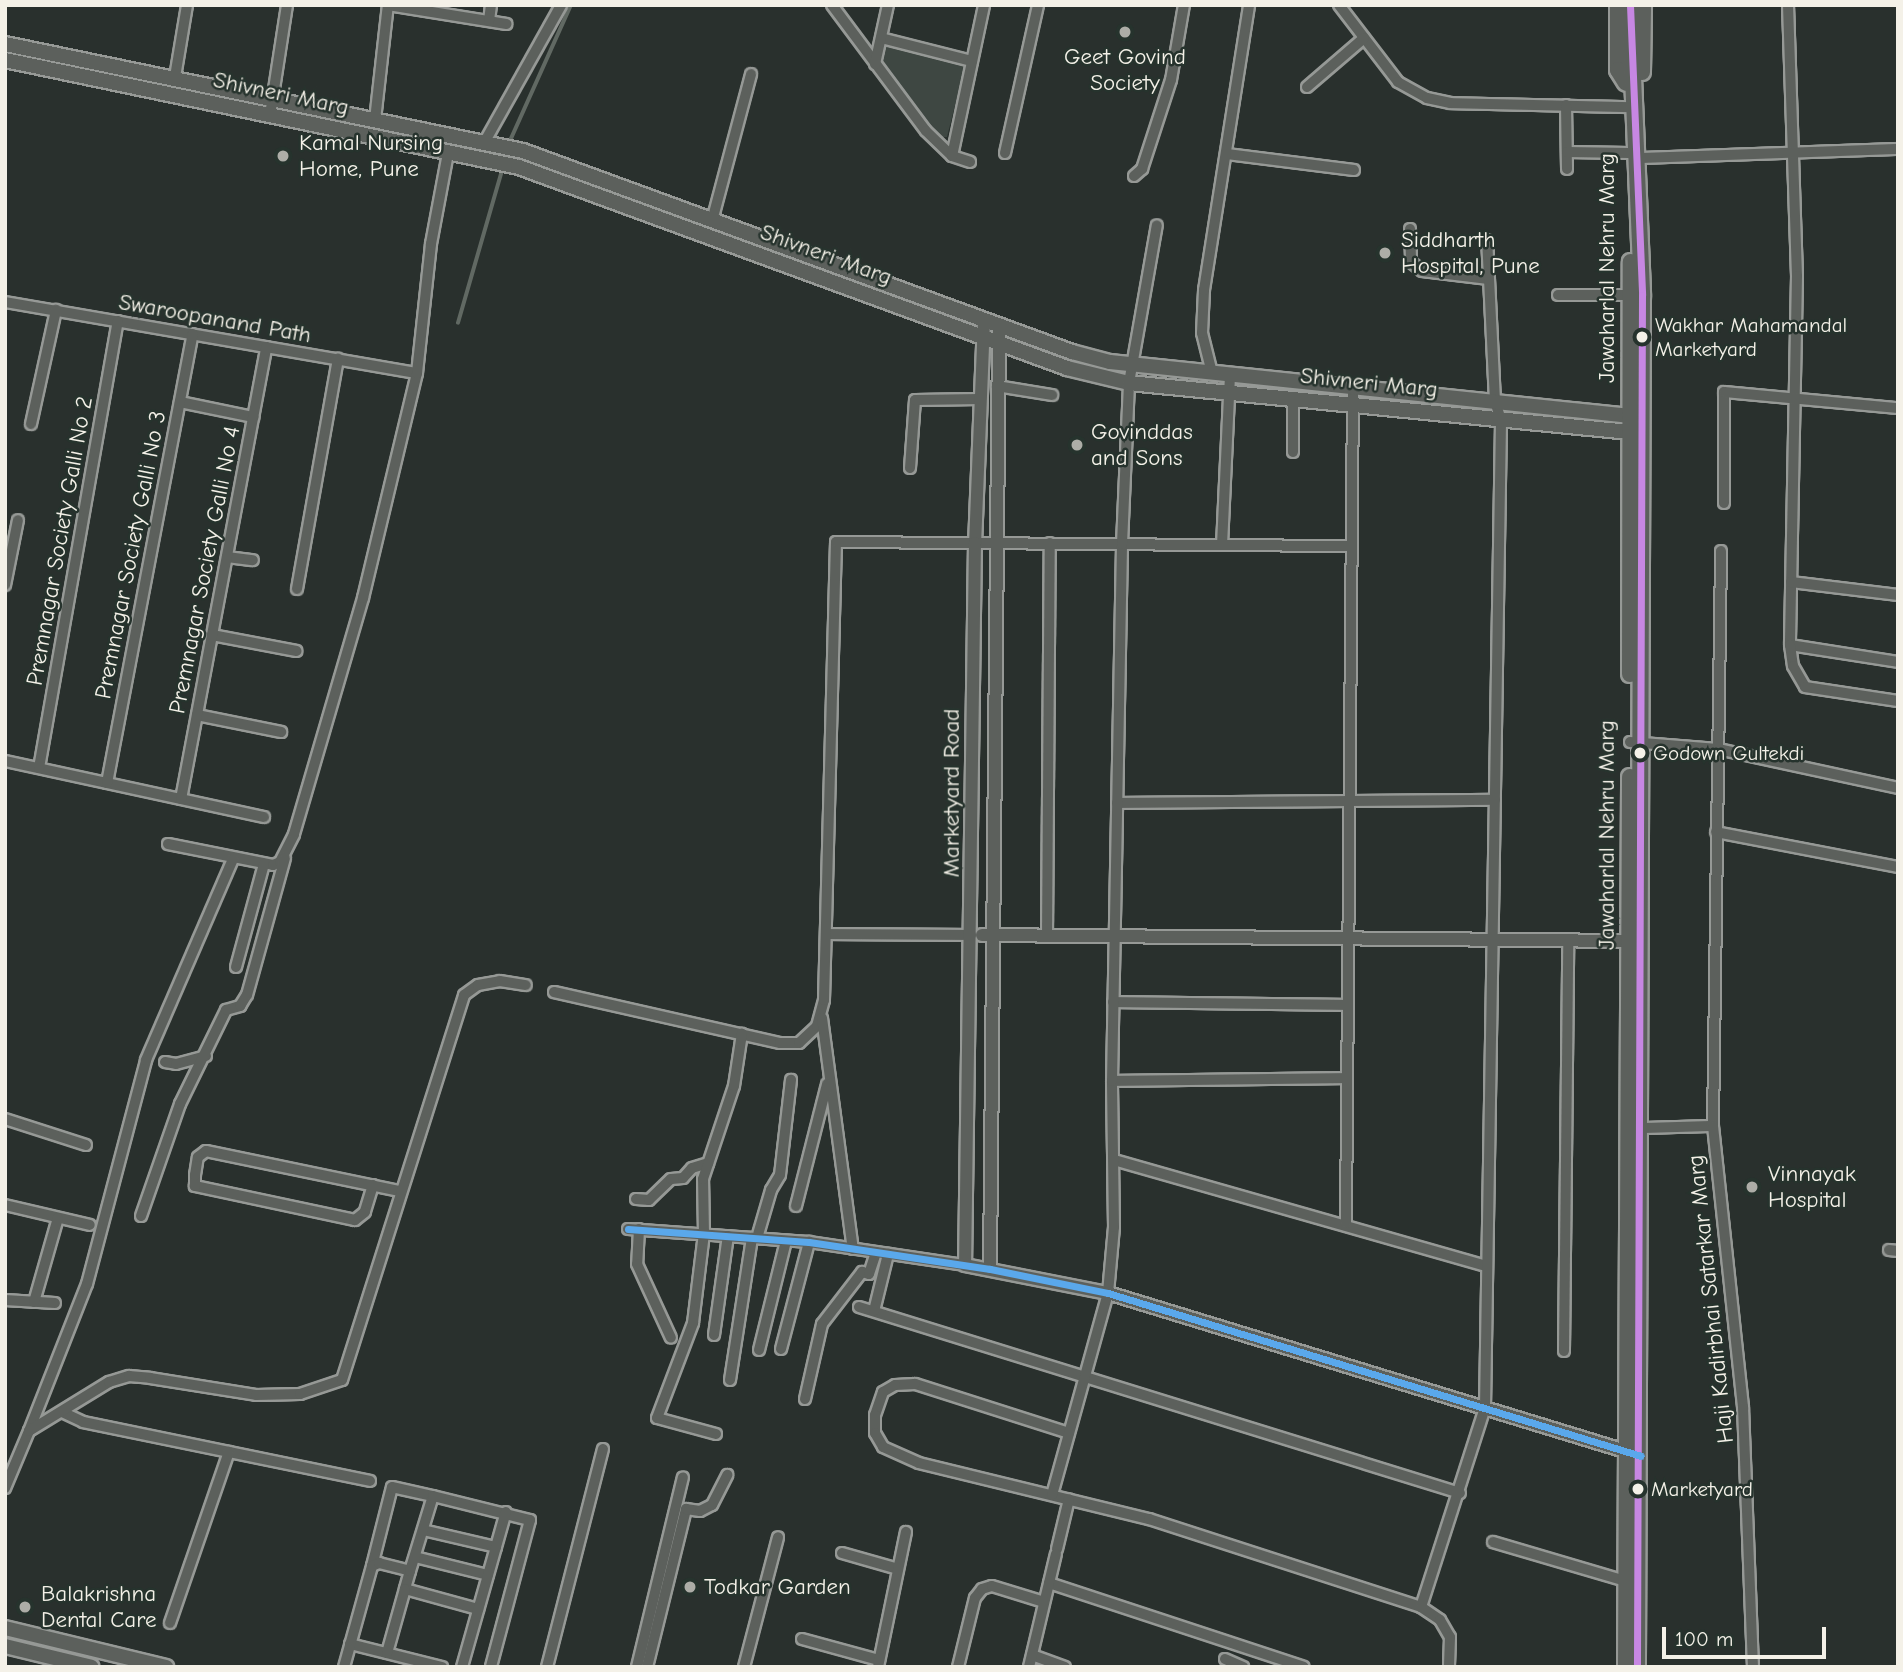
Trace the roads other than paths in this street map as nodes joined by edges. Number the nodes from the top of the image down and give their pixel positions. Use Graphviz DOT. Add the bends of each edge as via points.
graph roads {
  1 [pos="185,5"];
  2 [pos="287,5"];
  3 [pos="388,5"];
  4 [pos="491,5"];
  5 [pos="561,5"];
  6 [pos="832,5"];
  7 [pos="888,5"];
  8 [pos="984,5"];
  9 [pos="1038,5"];
  10 [pos="1184,5"];
  11 [pos="1249,5"];
  12 [pos="1339,5"];
  13 [pos="1618,5"];
  14 [pos="1630,5"];
  15 [pos="1643,5"];
  16 [pos="1788,5"];
  17 [pos="489,21"];
  18 [pos="506,24"];
  19 [pos="881,38"];
  20 [pos="1364,38"];
  21 [pos="5,44"];
  22 [pos="5,60"];
  23 [pos="972,61"];
  24 [pos="875,64"];
  25 [pos="118,65"];
  26 [pos="751,74"];
  27 [pos="176,77"];
  28 [pos="116,81"];
  29 [pos="1631,83"];
  30 [pos="1307,87"];
  31 [pos="274,98"];
  32 [pos="1566,105"];
  33 [pos="1628,107"];
  34 [pos="270,114"];
  35 [pos="375,120"];
  36 [pos="489,144"];
  37 [pos="1898,149"];
  38 [pos="1794,151"];
  39 [pos="1567,152"];
  40 [pos="448,153"];
  41 [pos="1005,153"];
  42 [pos="1227,154"];
  43 [pos="952,156"];
  44 [pos="1634,156"];
  45 [pos="970,162"];
  46 [pos="1567,169"];
  47 [pos="1354,170"];
  48 [pos="1134,176"];
  49 [pos="712,221"];
  50 [pos="1157,225"];
  51 [pos="1410,229"];
  52 [pos="1487,240"];
  53 [pos="1489,279"];
  54 [pos="1558,295"];
  55 [pos="1631,295"];
  56 [pos="5,302"];
  57 [pos="56,310"];
  58 [pos="118,321"];
  59 [pos="984,321"];
  60 [pos="999,326"];
  61 [pos="193,334"];
  62 [pos="982,337"];
  63 [pos="998,343"];
  64 [pos="266,347"];
  65 [pos="338,359"];
  66 [pos="1132,364"];
  67 [pos="417,373"];
  68 [pos="1212,373"];
  69 [pos="1230,375"];
  70 [pos="1129,383"];
  71 [pos="997,386"];
  72 [pos="1353,388"];
  73 [pos="1229,391"];
  74 [pos="1052,395"];
  75 [pos="1293,398"];
  76 [pos="980,399"];
  77 [pos="1793,399"];
  78 [pos="1495,401"];
  79 [pos="180,402"];
  80 [pos="1352,404"];
  81 [pos="1898,408"];
  82 [pos="253,417"];
  83 [pos="1501,420"];
  84 [pos="30,424"];
  85 [pos="1636,424"];
  86 [pos="1293,452"];
  87 [pos="909,468"];
  88 [pos="1724,503"];
  89 [pos="18,520"];
  90 [pos="975,543"];
  91 [pos="994,543"];
  92 [pos="1050,543"];
  93 [pos="1122,544"];
  94 [pos="1222,545"];
  95 [pos="1350,546"];
  96 [pos="1721,551"];
  97 [pos="227,557"];
  98 [pos="253,560"];
  99 [pos="1791,582"];
  100 [pos="5,585"];
  101 [pos="297,589"];
  102 [pos="1898,594"];
  103 [pos="212,635"];
  104 [pos="1790,645"];
  105 [pos="297,651"];
  106 [pos="1898,662"];
  107 [pos="1898,701"];
  108 [pos="197,715"];
  109 [pos="281,732"];
  110 [pos="1636,742"];
  111 [pos="1717,750"];
  112 [pos="5,761"];
  113 [pos="39,768"];
  114 [pos="107,783"];
  115 [pos="1898,788"];
  116 [pos="181,799"];
  117 [pos="1495,800"];
  118 [pos="1349,801"];
  119 [pos="1117,803"];
  120 [pos="264,817"];
  121 [pos="1716,832"];
  122 [pos="167,844"];
  123 [pos="286,854"];
  124 [pos="233,859"];
  125 [pos="264,864"];
  126 [pos="1898,867"];
  127 [pos="826,934"];
  128 [pos="971,935"];
  129 [pos="990,935"];
  130 [pos="1047,936"];
  131 [pos="1114,936"];
  132 [pos="1348,939"];
  133 [pos="1492,940"];
  134 [pos="1568,940"];
  135 [pos="1635,941"];
  136 [pos="236,967"];
  137 [pos="526,985"];
  138 [pos="554,992"];
  139 [pos="1113,1002"];
  140 [pos="1348,1005"];
  141 [pos="822,1018"];
  142 [pos="742,1034"];
  143 [pos="206,1056"];
  144 [pos="165,1062"];
  145 [pos="1347,1078"];
  146 [pos="791,1080"];
  147 [pos="830,1081"];
  148 [pos="1112,1081"];
  149 [pos="5,1119"];
  150 [pos="1713,1126"];
  151 [pos="1641,1128"];
  152 [pos="86,1145"];
  153 [pos="1114,1160"];
  154 [pos="708,1163"];
  155 [pos="373,1185"];
  156 [pos="401,1191"];
  157 [pos="636,1199"];
  158 [pos="5,1205"];
  159 [pos="796,1206"];
  160 [pos="141,1216"];
  161 [pos="58,1218"];
  162 [pos="1346,1223"];
  163 [pos="90,1225"];
  164 [pos="704,1234"];
  165 [pos="728,1236"];
  166 [pos="754,1238"];
  167 [pos="786,1241"];
  168 [pos="809,1242"];
  169 [pos="853,1249"];
  170 [pos="876,1252"];
  171 [pos="888,1254"];
  172 [pos="965,1265"];
  173 [pos="1486,1266"];
  174 [pos="990,1269"];
  175 [pos="1108,1293"];
  176 [pos="5,1300"];
  177 [pos="34,1302"];
  178 [pos="55,1303"];
  179 [pos="859,1307"];
  180 [pos="874,1311"];
  181 [pos="714,1335"];
  182 [pos="671,1338"];
  183 [pos="781,1349"];
  184 [pos="759,1350"];
  185 [pos="1564,1350"];
  186 [pos="1085,1375"];
  187 [pos="730,1380"];
  188 [pos="805,1399"];
  189 [pos="1485,1408"];
  190 [pos="62,1412"];
  191 [pos="29,1432"];
  192 [pos="1069,1433"];
  193 [pos="716,1434"];
  194 [pos="603,1449"];
  195 [pos="229,1452"];
  196 [pos="1635,1454"];
  197 [pos="727,1475"];
  198 [pos="683,1477"];
  199 [pos="370,1481"];
  200 [pos="5,1488"];
  201 [pos="1460,1493"];
  202 [pos="1052,1495"];
  203 [pos="433,1496"];
  204 [pos="1069,1499"];
  205 [pos="506,1512"];
  206 [pos="423,1530"];
  207 [pos="906,1532"];
  208 [pos="778,1537"];
  209 [pos="1493,1542"];
  210 [pos="496,1547"];
  211 [pos="842,1553"];
  212 [pos="415,1556"];
  213 [pos="372,1566"];
  214 [pos="898,1569"];
  215 [pos="410,1571"];
  216 [pos="488,1576"];
  217 [pos="1629,1582"];
  218 [pos="1049,1583"];
  219 [pos="405,1589"];
  220 [pos="1044,1602"];
  221 [pos="1421,1607"];
  222 [pos="478,1609"];
  223 [pos="170,1623"];
  224 [pos="5,1628"];
  225 [pos="802,1639"];
  226 [pos="350,1644"];
  227 [pos="5,1646"];
  228 [pos="387,1653"];
  229 [pos="1031,1655"];
  230 [pos="1225,1659"];
  231 [pos="1284,1663"];
  232 [pos="879,1664"];
  233 [pos="92,1667"];
  234 [pos="166,1667"];
  235 [pos="344,1667"];
  236 [pos="442,1667"];
  237 [pos="462,1667"];
  238 [pos="491,1667"];
  239 [pos="547,1667"];
  240 [pos="637,1667"];
  241 [pos="647,1667"];
  242 [pos="744,1667"];
  243 [pos="958,1667"];
  244 [pos="1029,1667"];
  245 [pos="1065,1667"];
  246 [pos="1243,1667"];
  247 [pos="1304,1667"];
  248 [pos="1450,1667"];
  249 [pos="1626,1667"];
  250 [pos="1637,1667"];
  251 [pos="1753,1667"];
  1 -- 27 [label="street"];
  2 -- 31 [label="street"];
  3 -- 17 [label="street"];
  3 -- 35 [label="street"];
  4 -- 17 [label="street"];
  5 -- 36 [label="street"];
  6 -- 24 [label="street"];
  7 -- 19 [label="street"];
  8 -- 23 [label="street"];
  9 -- 41 [label="street"];
  10 -- 48 [label="street" via="1171,80 1142,169"];
  11 -- 42 [label="street"];
  12 -- 20 [label="street"];
  13 -- 29 [label="main road, Jawaharlal Nehru Marg" via="1618,70"];
  14 -- 29 [label="main road"];
  15 -- 29 [label="main road, Jawaharlal Nehru Marg" via="1644,69"];
  16 -- 38 [label="street"];
  17 -- 18 [label="street"];
  19 -- 23 [label="street"];
  19 -- 24 [label="street"];
  20 -- 30 [label="street"];
  20 -- 32 [label="street" via="1398,82 1427,97 1450,103"];
  21 -- 25 [label="main road, Shivneri Marg"];
  22 -- 28 [label="main road, Shivneri Marg"];
  23 -- 43 [label="street"];
  24 -- 43 [label="street" via="926,131"];
  25 -- 27 [label="main road, Shivneri Marg"];
  25 -- 28 [label="street"];
  26 -- 49 [label="street"];
  27 -- 31 [label="main road, Shivneri Marg"];
  28 -- 34 [label="main road, Shivneri Marg"];
  29 -- 33 [label="main road, Jawaharlal Nehru Marg"];
  29 -- 44 [label="main road, Jawaharlal Nehru Marg"];
  31 -- 34 [label="street"];
  31 -- 35 [label="main road, Shivneri Marg"];
  32 -- 33 [label="street"];
  32 -- 39 [label="street"];
  33 -- 44 [label="main road, Jawaharlal Nehru Marg"];
  34 -- 40 [label="main road, Shivneri Marg"];
  35 -- 36 [label="main road, Shivneri Marg"];
  36 -- 49 [label="main road, Shivneri Marg" via="523,151"];
  37 -- 38 [label="street"];
  38 -- 44 [label="street"];
  38 -- 77 [label="street" via="1797,276"];
  39 -- 44 [label="street"];
  39 -- 46 [label="street"];
  40 -- 62 [label="main road, Shivneri Marg" via="519,167"];
  40 -- 67 [label="street" via="431,244"];
  42 -- 47 [label="street"];
  42 -- 68 [label="street" via="1204,290 1202,332"];
  43 -- 45 [label="street"];
  44 -- 55 [label="main road, Jawaharlal Nehru Marg"];
  44 -- 85 [label="main road, Jawaharlal Nehru Marg"];
  49 -- 59 [label="main road, Shivneri Marg"];
  50 -- 66 [label="street"];
  51 -- 53 [label="street" via="1411,262 1422,271"];
  52 -- 53 [label="street"];
  53 -- 78 [label="street"];
  54 -- 55 [label="street"];
  55 -- 85 [label="main road, Jawaharlal Nehru Marg"];
  56 -- 57 [label="street, Swaroopanand Path"];
  57 -- 58 [label="street, Swaroopanand Path"];
  57 -- 84 [label="street"];
  58 -- 61 [label="street, Swaroopanand Path"];
  58 -- 113 [label="street, Premnagar Society Galli No 2"];
  59 -- 60 [label="main road, Shivneri Marg"];
  59 -- 62 [label="street, Marketyard Road"];
  60 -- 63 [label="street, Marketyard Road"];
  60 -- 66 [label="main road, Shivneri Marg" via="1072,352"];
  61 -- 64 [label="street, Swaroopanand Path"];
  61 -- 79 [label="street, Premnagar Society Galli No 3"];
  62 -- 63 [label="main road, Shivneri Marg"];
  62 -- 76 [label="street, Marketyard Road"];
  63 -- 70 [label="main road, Shivneri Marg" via="1067,368"];
  63 -- 71 [label="street, Marketyard Road"];
  64 -- 65 [label="street, Swaroopanand Path"];
  64 -- 82 [label="street, Premnagar Society Galli No 4"];
  65 -- 67 [label="street, Swaroopanand Path"];
  65 -- 101 [label="street"];
  66 -- 68 [label="main road, Shivneri Marg"];
  66 -- 70 [label="street"];
  67 -- 123 [label="street" via="363,598"];
  68 -- 69 [label="main road, Shivneri Marg"];
  69 -- 72 [label="main road, Shivneri Marg"];
  69 -- 73 [label="street"];
  70 -- 73 [label="main road, Shivneri Marg"];
  70 -- 93 [label="street"];
  71 -- 74 [label="street"];
  71 -- 91 [label="street, Marketyard Road"];
  72 -- 78 [label="main road, Shivneri Marg"];
  72 -- 80 [label="street"];
  73 -- 75 [label="main road, Shivneri Marg"];
  73 -- 94 [label="street"];
  75 -- 80 [label="main road, Shivneri Marg"];
  75 -- 86 [label="street"];
  76 -- 87 [label="street" via="915,400"];
  76 -- 90 [label="street, Marketyard Road"];
  77 -- 81 [label="street"];
  77 -- 88 [label="street" via="1724,392"];
  77 -- 99 [label="street"];
  78 -- 83 [label="street"];
  78 -- 85 [label="main road, Shivneri Marg"];
  79 -- 82 [label="street"];
  79 -- 114 [label="street, Premnagar Society Galli No 3"];
  80 -- 83 [label="main road, Shivneri Marg"];
  80 -- 95 [label="street"];
  82 -- 97 [label="street, Premnagar Society Galli No 4"];
  83 -- 85 [label="main road, Shivneri Marg"];
  83 -- 117 [label="street"];
  85 -- 110 [label="main road, Jawaharlal Nehru Marg"];
  89 -- 100 [label="street"];
  90 -- 91 [label="street"];
  90 -- 127 [label="street" via="836,542"];
  90 -- 128 [label="street, Marketyard Road"];
  91 -- 92 [label="street"];
  91 -- 129 [label="street, Marketyard Road"];
  92 -- 93 [label="street"];
  92 -- 130 [label="street"];
  93 -- 94 [label="street"];
  93 -- 119 [label="street"];
  94 -- 95 [label="street"];
  95 -- 118 [label="street"];
  96 -- 111 [label="street"];
  97 -- 98 [label="street"];
  97 -- 103 [label="street, Premnagar Society Galli No 4"];
  99 -- 102 [label="street"];
  99 -- 104 [label="street"];
  103 -- 105 [label="street"];
  103 -- 108 [label="street, Premnagar Society Galli No 4"];
  104 -- 106 [label="street"];
  104 -- 107 [label="street" via="1793,666 1805,687"];
  108 -- 109 [label="street"];
  108 -- 116 [label="street, Premnagar Society Galli No 4"];
  110 -- 111 [label="street"];
  110 -- 135 [label="main road, Jawaharlal Nehru Marg"];
  111 -- 115 [label="street"];
  111 -- 121 [label="street"];
  112 -- 113 [label="street"];
  113 -- 114 [label="street"];
  114 -- 116 [label="street"];
  116 -- 120 [label="street"];
  117 -- 118 [label="street"];
  117 -- 133 [label="street"];
  118 -- 119 [label="street"];
  118 -- 132 [label="street"];
  119 -- 131 [label="street"];
  121 -- 126 [label="street"];
  121 -- 150 [label="street"];
  122 -- 124 [label="street"];
  123 -- 125 [label="street" via="280,862"];
  123 -- 143 [label="street" via="247,996 240,1006 226,1010"];
  124 -- 125 [label="street"];
  124 -- 191 [label="street" via="146,1059 87,1284"];
  125 -- 136 [label="street"];
  127 -- 128 [label="street"];
  127 -- 141 [label="street"];
  128 -- 129 [label="street"];
  128 -- 172 [label="street, Marketyard Road"];
  129 -- 130 [label="street"];
  129 -- 174 [label="street, Marketyard Road"];
  130 -- 131 [label="street"];
  131 -- 132 [label="street"];
  131 -- 139 [label="street"];
  132 -- 133 [label="street"];
  132 -- 140 [label="street"];
  133 -- 134 [label="street"];
  133 -- 173 [label="street"];
  134 -- 135 [label="street"];
  134 -- 185 [label="street"];
  135 -- 151 [label="main road, Jawaharlal Nehru Marg"];
  135 -- 196 [label="main road, Jawaharlal Nehru Marg"];
  137 -- 156 [label="street" via="500,981 478,985 464,995"];
  138 -- 142 [label="street"];
  139 -- 140 [label="street"];
  139 -- 148 [label="street"];
  140 -- 145 [label="street"];
  141 -- 142 [label="street" via="799,1043"];
  141 -- 147 [label="street"];
  142 -- 154 [label="street" via="734,1086"];
  143 -- 144 [label="street" via="176,1064"];
  143 -- 160 [label="street" via="172,1125"];
  145 -- 148 [label="street"];
  145 -- 162 [label="street"];
  146 -- 166 [label="street" via="780,1175"];
  147 -- 159 [label="street"];
  147 -- 169 [label="street"];
  148 -- 153 [label="street"];
  149 -- 152 [label="street"];
  150 -- 151 [label="street, Haji Kadirbhai Satarkar Marg"];
  150 -- 251 [label="street, Haji Kadirbhai Satarkar Marg" via="1743,1408"];
  151 -- 196 [label="main road, Jawaharlal Nehru Marg"];
  153 -- 162 [label="street"];
  153 -- 175 [label="street"];
  154 -- 157 [label="street" via="692,1168 683,1178 671,1179 649,1200"];
  154 -- 164 [label="street" via="702,1198"];
  155 -- 155 [label="street" via="206,1151 198,1157 195,1175 195,1186 355,1220 365,1212"];
  155 -- 156 [label="street"];
  156 -- 190 [label="street" via="342,1380 300,1394 256,1395 129,1376 109,1382"];
  158 -- 161 [label="street"];
  161 -- 163 [label="street"];
  161 -- 177 [label="street"];
  162 -- 173 [label="street"];
  164 -- 165 [label="street"];
  164 -- 182 [label="street" via="634,1229 637,1264"];
  164 -- 193 [label="street" via="693,1324 657,1418"];
  165 -- 166 [label="street"];
  165 -- 181 [label="street"];
  166 -- 167 [label="street"];
  166 -- 187 [label="street"];
  167 -- 168 [label="street"];
  167 -- 184 [label="street"];
  168 -- 169 [label="street"];
  168 -- 183 [label="street"];
  169 -- 170 [label="street"];
  170 -- 171 [label="street"];
  170 -- 188 [label="street" via="869,1274 862,1272 822,1324"];
  171 -- 172 [label="street"];
  171 -- 180 [label="street"];
  172 -- 174 [label="street"];
  173 -- 189 [label="street"];
  174 -- 175 [label="street"];
  175 -- 186 [label="street"];
  175 -- 189 [label="street"];
  176 -- 177 [label="street"];
  177 -- 178 [label="street"];
  179 -- 180 [label="street"];
  180 -- 186 [label="street"];
  186 -- 192 [label="street"];
  186 -- 201 [label="street"];
  189 -- 196 [label="street"];
  189 -- 201 [label="street"];
  190 -- 191 [label="street"];
  190 -- 195 [label="street" via="83,1422"];
  191 -- 200 [label="street"];
  192 -- 202 [label="street"];
  192 -- 202 [label="street" via="915,1384 895,1385 883,1392 875,1415 875,1433 894,1454"];
  194 -- 239 [label="street"];
  195 -- 199 [label="street"];
  195 -- 223 [label="street"];
  196 -- 217 [label="main road, Jawaharlal Nehru Marg"];
  196 -- 250 [label="main road, Jawaharlal Nehru Marg"];
  197 -- 241 [label="street" via="712,1505 700,1511 686,1509"];
  198 -- 240 [label="street"];
  201 -- 221 [label="street"];
  202 -- 204 [label="street"];
  203 -- 205 [label="street"];
  203 -- 206 [label="street"];
  203 -- 213 [label="street" via="392,1487"];
  204 -- 218 [label="street"];
  204 -- 221 [label="street" via="1149,1519"];
  205 -- 210 [label="street"];
  205 -- 238 [label="street" via="526,1518 531,1525"];
  206 -- 210 [label="street"];
  206 -- 212 [label="street"];
  207 -- 214 [label="street"];
  208 -- 242 [label="street"];
  209 -- 217 [label="street"];
  210 -- 216 [label="street"];
  211 -- 214 [label="street"];
  212 -- 215 [label="street"];
  212 -- 216 [label="street"];
  213 -- 215 [label="street" via="379,1563"];
  213 -- 226 [label="street"];
  214 -- 232 [label="street"];
  215 -- 219 [label="street"];
  216 -- 222 [label="street"];
  217 -- 249 [label="main road, Jawaharlal Nehru Marg"];
  218 -- 220 [label="street"];
  218 -- 231 [label="street"];
  219 -- 222 [label="street"];
  219 -- 228 [label="street"];
  220 -- 229 [label="street"];
  220 -- 243 [label="street" via="992,1586 982,1589 975,1598"];
  221 -- 248 [label="street" via="1440,1619 1450,1637"];
  222 -- 237 [label="street"];
  224 -- 234 [label="main road"];
  225 -- 232 [label="street"];
  226 -- 228 [label="street"];
  226 -- 235 [label="street"];
  227 -- 233 [label="main road"];
  228 -- 236 [label="street"];
  229 -- 244 [label="street"];
  229 -- 245 [label="street"];
  230 -- 246 [label="street"];
  231 -- 247 [label="street"];
}
